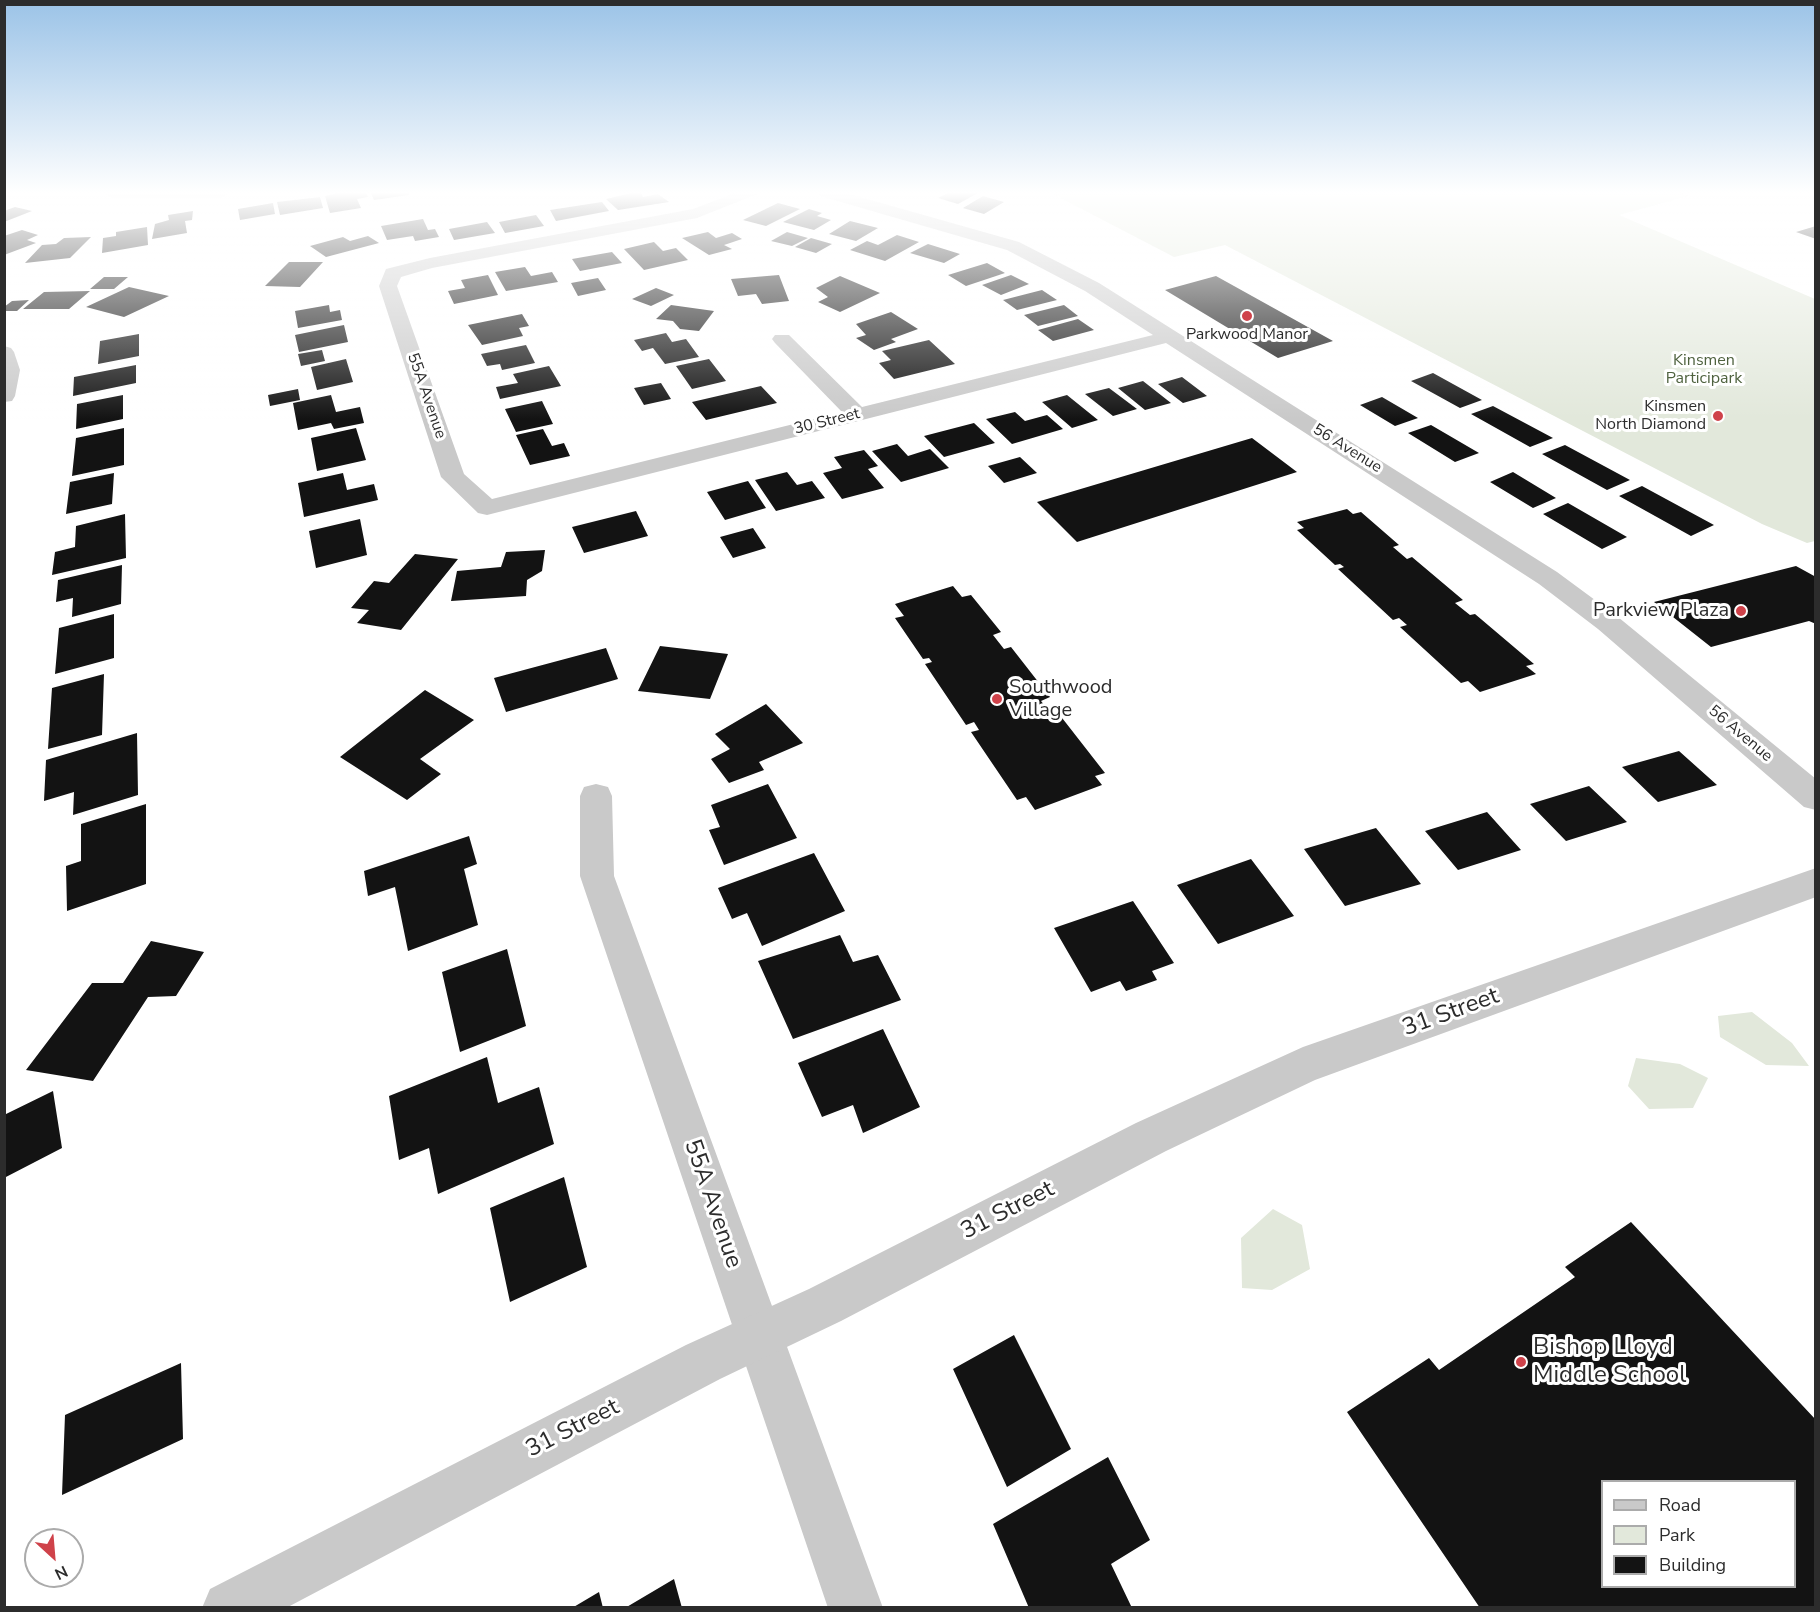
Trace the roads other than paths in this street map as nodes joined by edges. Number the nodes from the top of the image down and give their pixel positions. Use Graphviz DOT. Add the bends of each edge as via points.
graph roads {
  1 [pos="411,268"];
  2 [pos="1056,268"];
  3 [pos="1167,337"];
  4 [pos="782,339"];
  5 [pos="4,352"];
  6 [pos="4,396"];
  7 [pos="857,415"];
  8 [pos="487,508"];
  9 [pos="596,796"];
  10 [pos="1815,798"];
  11 [pos="1815,882"];
  12 [pos="758,1336"];
  13 [pos="229,1608"];
  14 [pos="856,1608"];
  1 -- 8 [label="street, 55A Avenue" via="393,273 388,286 453,477"];
  2 -- 3 [label="street, 56 Avenue" via="1092,287"];
  3 -- 7 [label="street, 30 Street"];
  3 -- 10 [label="street, 56 Avenue" via="1548,578 1608,623"];
  4 -- 7 [label="street"];
  5 -- 6 [label="street" via="9,370"];
  7 -- 8 [label="street, 30 Street"];
  9 -- 12 [label="street, 55A Avenue" via="597,876"];
  11 -- 12 [label="street, 31 Street" via="1303,1066 1151,1137"];
  12 -- 13 [label="street, 31 Street"];
  12 -- 14 [label="street, 55A Avenue"];
}
